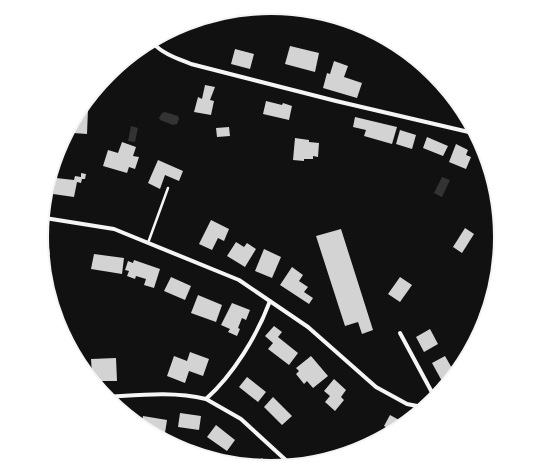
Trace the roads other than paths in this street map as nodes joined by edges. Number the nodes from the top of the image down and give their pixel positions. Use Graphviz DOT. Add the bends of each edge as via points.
graph roads {
  1 [pos="157,46"];
  2 [pos="467,132"];
  3 [pos="168,188"];
  4 [pos="48,219"];
  5 [pos="148,243"];
  6 [pos="270,301"];
  7 [pos="400,334"];
  8 [pos="432,392"];
  9 [pos="115,397"];
  10 [pos="206,399"];
  11 [pos="416,406"];
  12 [pos="286,460"];
  1 -- 2 [label="street" via="191,64"];
  3 -- 5 [label="lane"];
  4 -- 5 [label="street" via="114,229"];
  5 -- 6 [label="street" via="239,280"];
  6 -- 10 [label="street" via="262,323 248,346 219,388"];
  6 -- 11 [label="street" via="308,327 376,387"];
  7 -- 8 [label="street"];
  9 -- 10 [label="street" via="168,394"];
  10 -- 12 [label="street" via="241,419"];
}
